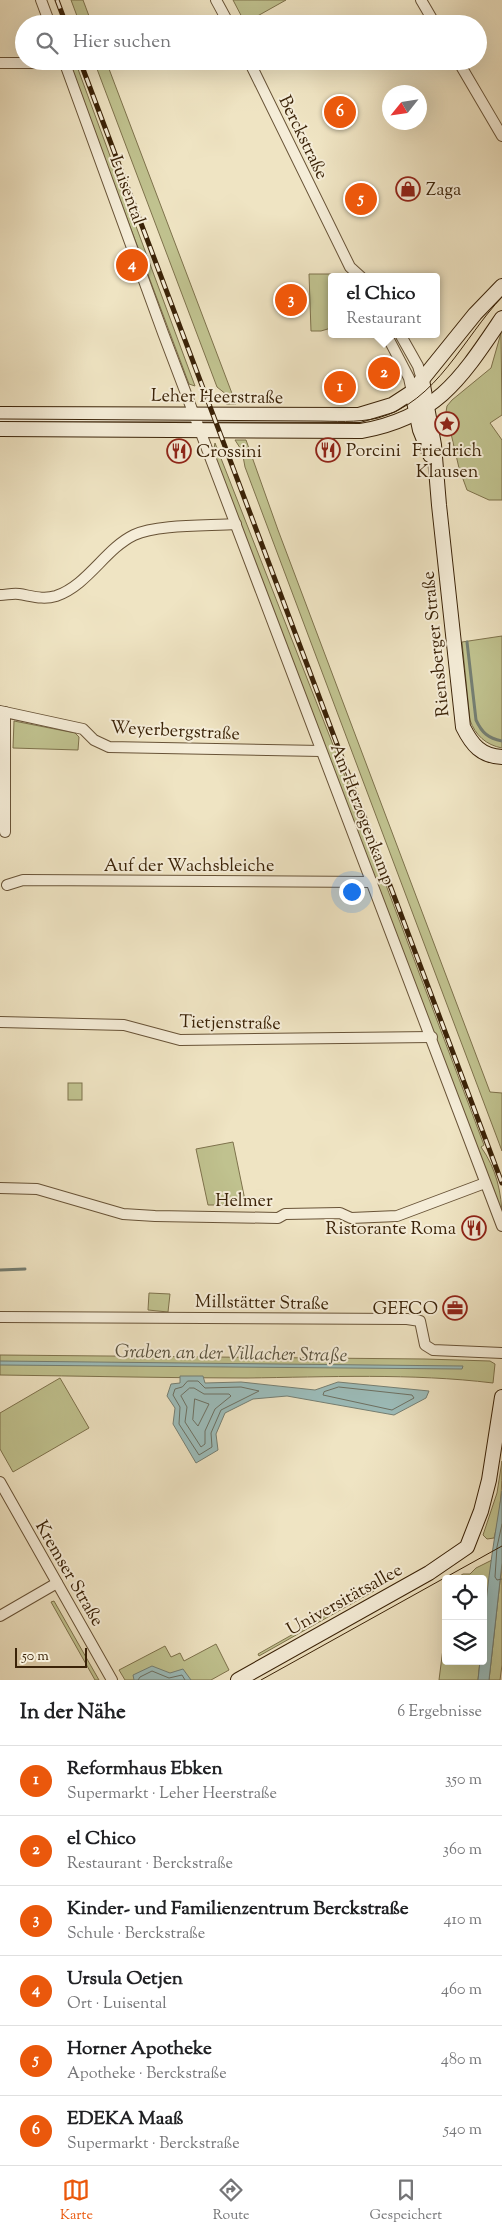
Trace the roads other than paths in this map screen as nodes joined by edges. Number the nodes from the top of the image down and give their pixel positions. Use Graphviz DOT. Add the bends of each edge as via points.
graph roads {
  1 [pos="41,0"];
  2 [pos="216,0"];
  3 [pos="421,0"];
  4 [pos="47,15"];
  5 [pos="224,15"];
  6 [pos="430,15"];
  7 [pos="0,63"];
  8 [pos="15,63"];
  9 [pos="68,70"];
  10 [pos="252,70"];
  11 [pos="463,70"];
  12 [pos="502,136"];
  13 [pos="357,273"];
  14 [pos="502,286"];
  15 [pos="502,318"];
  16 [pos="388,338"];
  17 [pos="402,338"];
  18 [pos="422,380"];
  19 [pos="412,392"];
  20 [pos="422,410"];
  21 [pos="0,414"];
  22 [pos="193,414"];
  23 [pos="0,429"];
  24 [pos="200,430"];
  25 [pos="236,524"];
  26 [pos="0,595"];
  27 [pos="2,711"];
  28 [pos="321,751"];
  29 [pos="502,757"];
  30 [pos="5,832"];
  31 [pos="372,882"];
  32 [pos="7,885"];
  33 [pos="0,1022"];
  34 [pos="432,1037"];
  35 [pos="486,1183"];
  36 [pos="0,1188"];
  37 [pos="502,1226"];
  38 [pos="0,1317"];
  39 [pos="502,1353"];
  40 [pos="502,1397"];
  41 [pos="0,1482"];
  42 [pos="57,1583"];
  43 [pos="0,1616"];
  44 [pos="112,1680"];
  45 [pos="238,1680"];
  1 -- 4 [label="street"];
  2 -- 5 [label="street"];
  3 -- 6 [label="street"];
  7 -- 8 [label="street"];
  9 -- 22 [label="street, Luisental"];
  10 -- 13 [label="street, Berckstraße" via="350,266"];
  11 -- 12 [label="street"];
  14 -- 18 [label="main road, Leher Heerstraße"];
  15 -- 20 [label="main road" via="456,380"];
  16 -- 19 [label="street" via="409,378"];
  17 -- 18 [label="street"];
  18 -- 19 [label="main road, Leher Heerstraße"];
  18 -- 20 [label="main road"];
  19 -- 20 [label="main road"];
  19 -- 22 [label="main road, Leher Heerstraße" via="392,405 359,415"];
  20 -- 24 [label="main road, Leher Heerstraße" via="386,426 361,430"];
  20 -- 29 [label="main road, Riensberger Straße" via="439,505 464,727 470,741 482,753"];
  21 -- 22 [label="main road, Leher Heerstraße"];
  22 -- 24 [label="street, Am Herzogenkamp"];
  23 -- 24 [label="main road, Leher Heerstraße"];
  24 -- 25 [label="street, Am Herzogenkamp"];
  25 -- 26 [label="street" via="148,530 119,545 72,588 56,596"];
  25 -- 28 [label="street, Am Herzogenkamp"];
  27 -- 28 [label="street, Weyerbergstraße" via="83,728 94,740 109,747"];
  27 -- 30 [label="street, Weyerbergstraße"];
  28 -- 31 [label="street, Am Herzogenkamp"];
  31 -- 32 [label="street, Auf der Wachsbleiche" via="23,880"];
  31 -- 34 [label="street, Am Herzogenkamp"];
  33 -- 34 [label="street, Tietjenstraße" via="124,1026 180,1040"];
  34 -- 35 [label="street, Am Herzogenkamp"];
  35 -- 36 [label="street, Helmer" via="398,1216 351,1218 340,1214 285,1214 278,1218 123,1214 37,1189"];
  35 -- 37 [label="street, Am Herzogenkamp"];
  38 -- 39 [label="street, Millstätter Straße" via="407,1319 420,1321 425,1345 433,1350"];
  40 -- 45 [label="main road, Universitätsallee" via="489,1480 467,1548"];
  41 -- 42 [label="street, Kremser Straße"];
  42 -- 43 [label="street"];
  42 -- 44 [label="street, Kremser Straße"];
}
